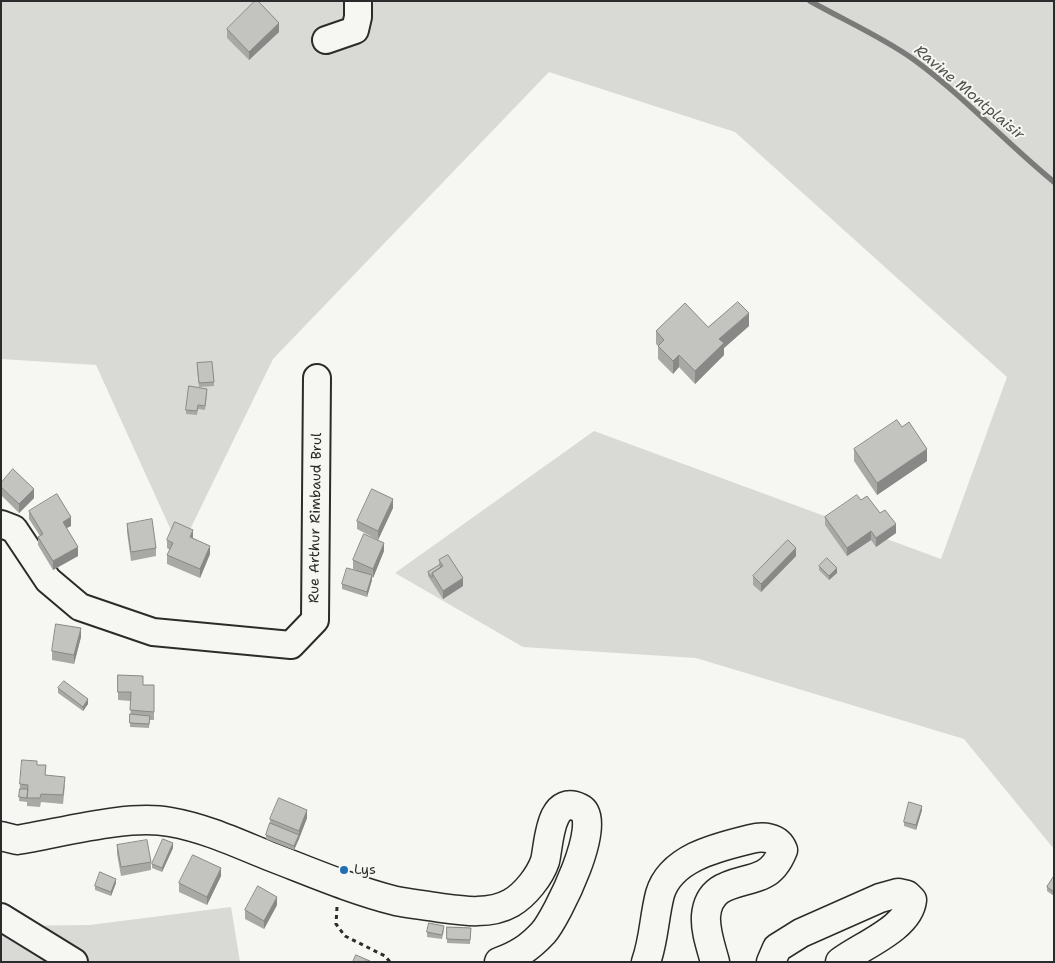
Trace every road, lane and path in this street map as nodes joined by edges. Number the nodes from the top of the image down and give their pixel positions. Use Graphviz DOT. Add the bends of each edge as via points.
graph roads {
  1 [pos="358,1"];
  2 [pos="326,40"];
  3 [pos="317,378"];
  4 [pos="1,524"];
  5 [pos="1,836"];
  6 [pos="345,885"];
  7 [pos="1,917"];
  8 [pos="74,962"];
  9 [pos="390,962"];
  10 [pos="498,962"];
  11 [pos="646,962"];
  12 [pos="715,962"];
  13 [pos="771,962"];
  14 [pos="840,962"];
  1 -- 2 [label="street" via="355,30"];
  3 -- 4 [label="street, Rue Arthur Rimbaud Brul" via="315,620 291,645 153,632 80,607 48,580 14,529"];
  5 -- 6 [label="main road" via="17,840 127,821 169,821 210,832"];
  6 -- 9 [label="path" via="336,924 345,936 385,956"];
  6 -- 10 [label="main road" via="396,901 451,909 483,911 511,903 530,886 544,862 555,815 572,805 581,808 587,814 585,839 565,897 544,932 519,955"];
  7 -- 8 [label="street"];
  11 -- 12 [label="main road" via="652,947 661,893 680,866 712,849 756,838 775,840 783,850 776,864 764,874 731,883 714,897 708,909 707,927"];
  13 -- 14 [label="main road" via="777,948 801,933 880,898 907,894 912,900 906,917 890,932"];
}
